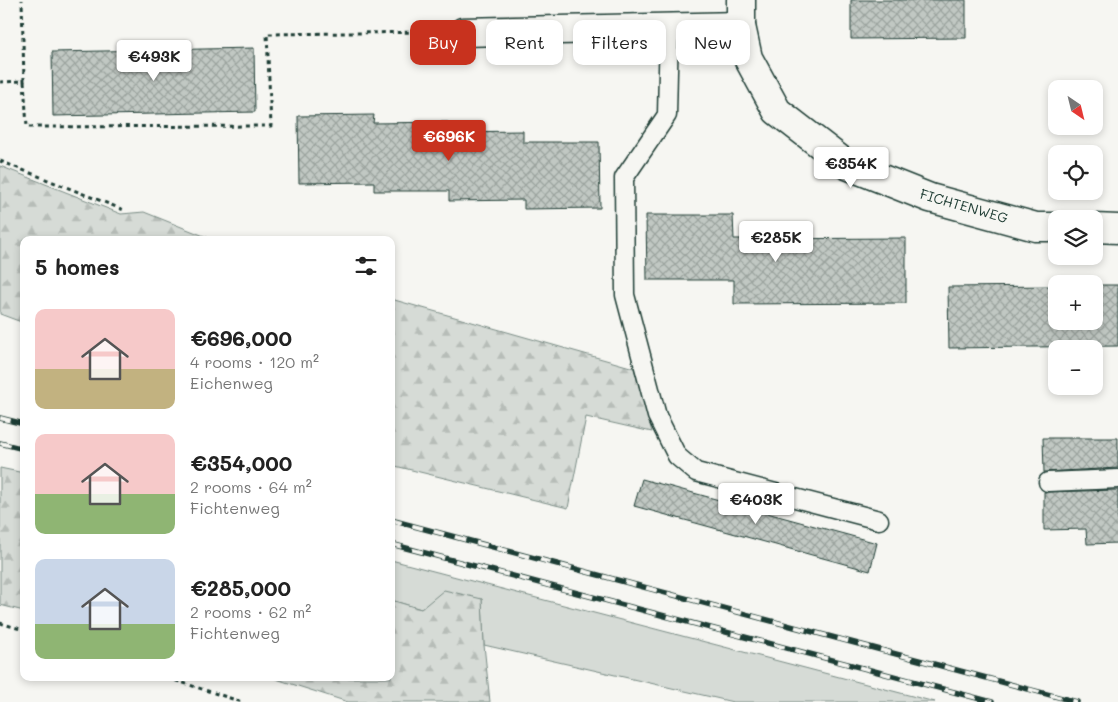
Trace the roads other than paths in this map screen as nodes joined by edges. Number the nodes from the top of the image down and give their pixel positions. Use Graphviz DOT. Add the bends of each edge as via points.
graph roads {
  1 [pos="741,13"];
  2 [pos="669,28"];
  3 [pos="476,32"];
  4 [pos="1048,227"];
  5 [pos="1103,228"];
  6 [pos="1118,229"];
  7 [pos="1118,479"];
  8 [pos="1048,482"];
  9 [pos="879,520"];
  1 -- 2 [label="street"];
  1 -- 4 [label="street, FICHTENWEG" via="748,58 777,111 847,165 930,198 1036,227"];
  2 -- 3 [label="street"];
  2 -- 9 [label="lane" via="666,115 624,178 625,295 657,416 677,456 696,472"];
  5 -- 6 [label="street"];
  7 -- 8 [label="lane"];
}
